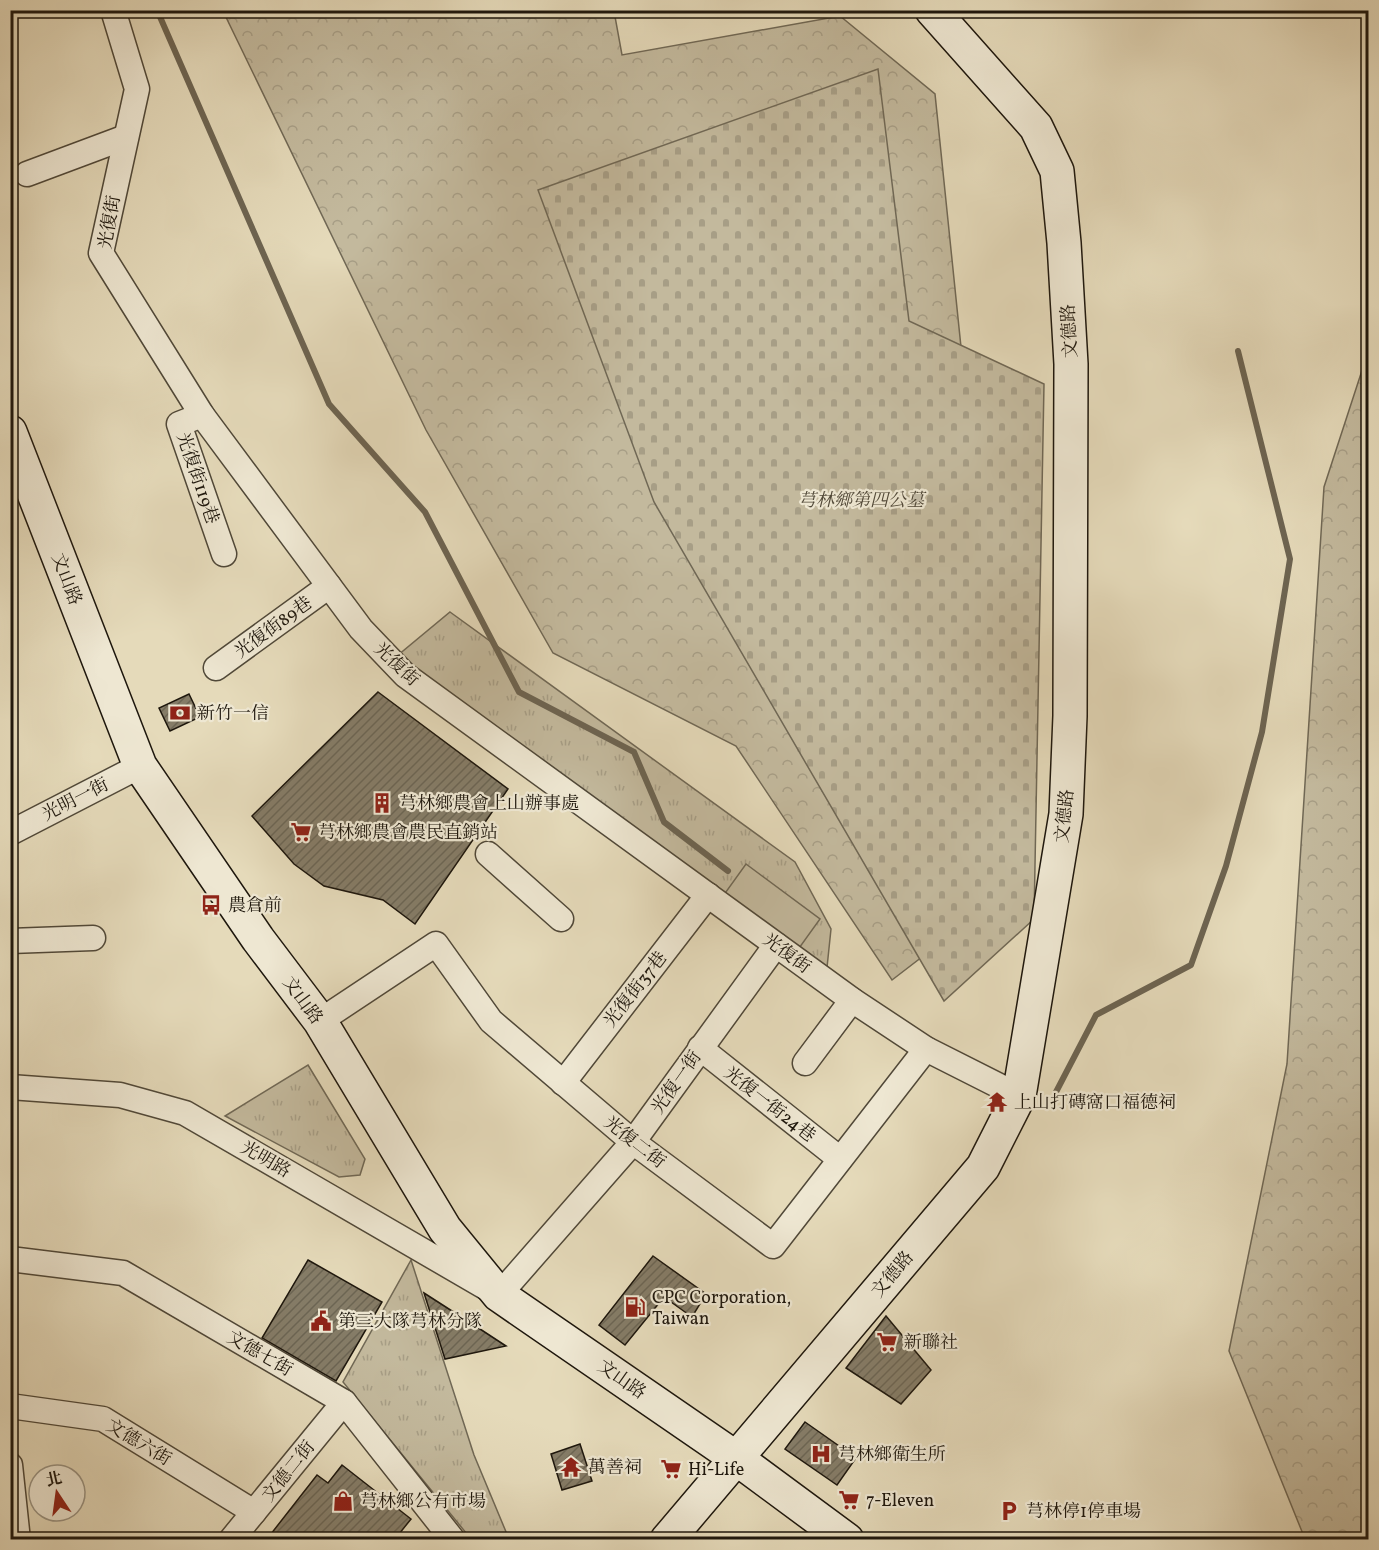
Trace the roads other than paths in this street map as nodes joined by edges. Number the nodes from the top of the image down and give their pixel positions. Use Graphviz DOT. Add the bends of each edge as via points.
graph roads {
  1 [pos="113,10"];
  2 [pos="932,10"];
  3 [pos="126,137"];
  4 [pos="27,174"];
  5 [pos="202,415"];
  6 [pos="10,432"];
  7 [pos="224,554"];
  8 [pos="329,586"];
  9 [pos="216,668"];
  10 [pos="140,766"];
  11 [pos="10,833"];
  12 [pos="488,854"];
  13 [pos="708,895"];
  14 [pos="561,920"];
  15 [pos="93,938"];
  16 [pos="10,941"];
  17 [pos="776,945"];
  18 [pos="852,1000"];
  19 [pos="320,1022"];
  20 [pos="700,1048"];
  21 [pos="926,1049"];
  22 [pos="805,1063"];
  23 [pos="563,1083"];
  24 [pos="10,1087"];
  25 [pos="1018,1096"];
  26 [pos="633,1142"];
  27 [pos="840,1159"];
  28 [pos="10,1259"];
  29 [pos="499,1295"];
  30 [pos="344,1402"];
  31 [pos="10,1406"];
  32 [pos="736,1458"];
  33 [pos="10,1466"];
  34 [pos="254,1512"];
  35 [pos="449,1538"];
  36 [pos="841,1538"];
  37 [pos="18,1539"];
  38 [pos="231,1539"];
  39 [pos="668,1539"];
  1 -- 3 [label="street, 光復街" via="137,89"];
  2 -- 25 [label="main road, 文德路" via="1036,127 1057,171 1065,243 1071,364 1066,814"];
  3 -- 4 [label="street"];
  3 -- 5 [label="street, 光復街" via="101,253"];
  5 -- 7 [label="street, 光復街119巷" via="179,424"];
  5 -- 8 [label="street, 光復街"];
  6 -- 10 [label="main road, 文山路"];
  8 -- 9 [label="street, 光復街89巷"];
  8 -- 13 [label="street, 光復街" via="361,629 405,675"];
  10 -- 11 [label="street, 光明一街"];
  10 -- 19 [label="main road, 文山路"];
  12 -- 14 [label="street"];
  13 -- 17 [label="street, 光復街"];
  13 -- 23 [label="street, 光復街37巷"];
  15 -- 16 [label="street"];
  17 -- 18 [label="street, 光復街"];
  17 -- 20 [label="street, 光復一街"];
  18 -- 21 [label="street, 光復街"];
  18 -- 22 [label="street"];
  19 -- 23 [label="street, 光復二街" via="436,944 490,1021"];
  19 -- 29 [label="main road, 文山路" via="445,1229"];
  20 -- 26 [label="street, 光復一街"];
  20 -- 27 [label="street, 光復一街24巷"];
  21 -- 25 [label="street, 光復街"];
  21 -- 27 [label="street, 光復二街"];
  23 -- 26 [label="street, 光復二街"];
  24 -- 29 [label="street, 光明路" via="120,1095 185,1113"];
  25 -- 32 [label="main road, 文德路" via="983,1167"];
  26 -- 27 [label="street, 光復二街" via="773,1246"];
  26 -- 29 [label="street, 光復一街"];
  28 -- 30 [label="street, 文德七街" via="123,1273"];
  29 -- 32 [label="main road, 文山路"];
  30 -- 34 [label="street, 文德二街"];
  30 -- 35 [label="street, 文德七街"];
  31 -- 34 [label="street, 文德六街" via="104,1419"];
  32 -- 36 [label="main road, 文山路"];
  32 -- 39 [label="main road, 文德路"];
  33 -- 37 [label="street"];
  34 -- 38 [label="street, 文德二街"];
}
